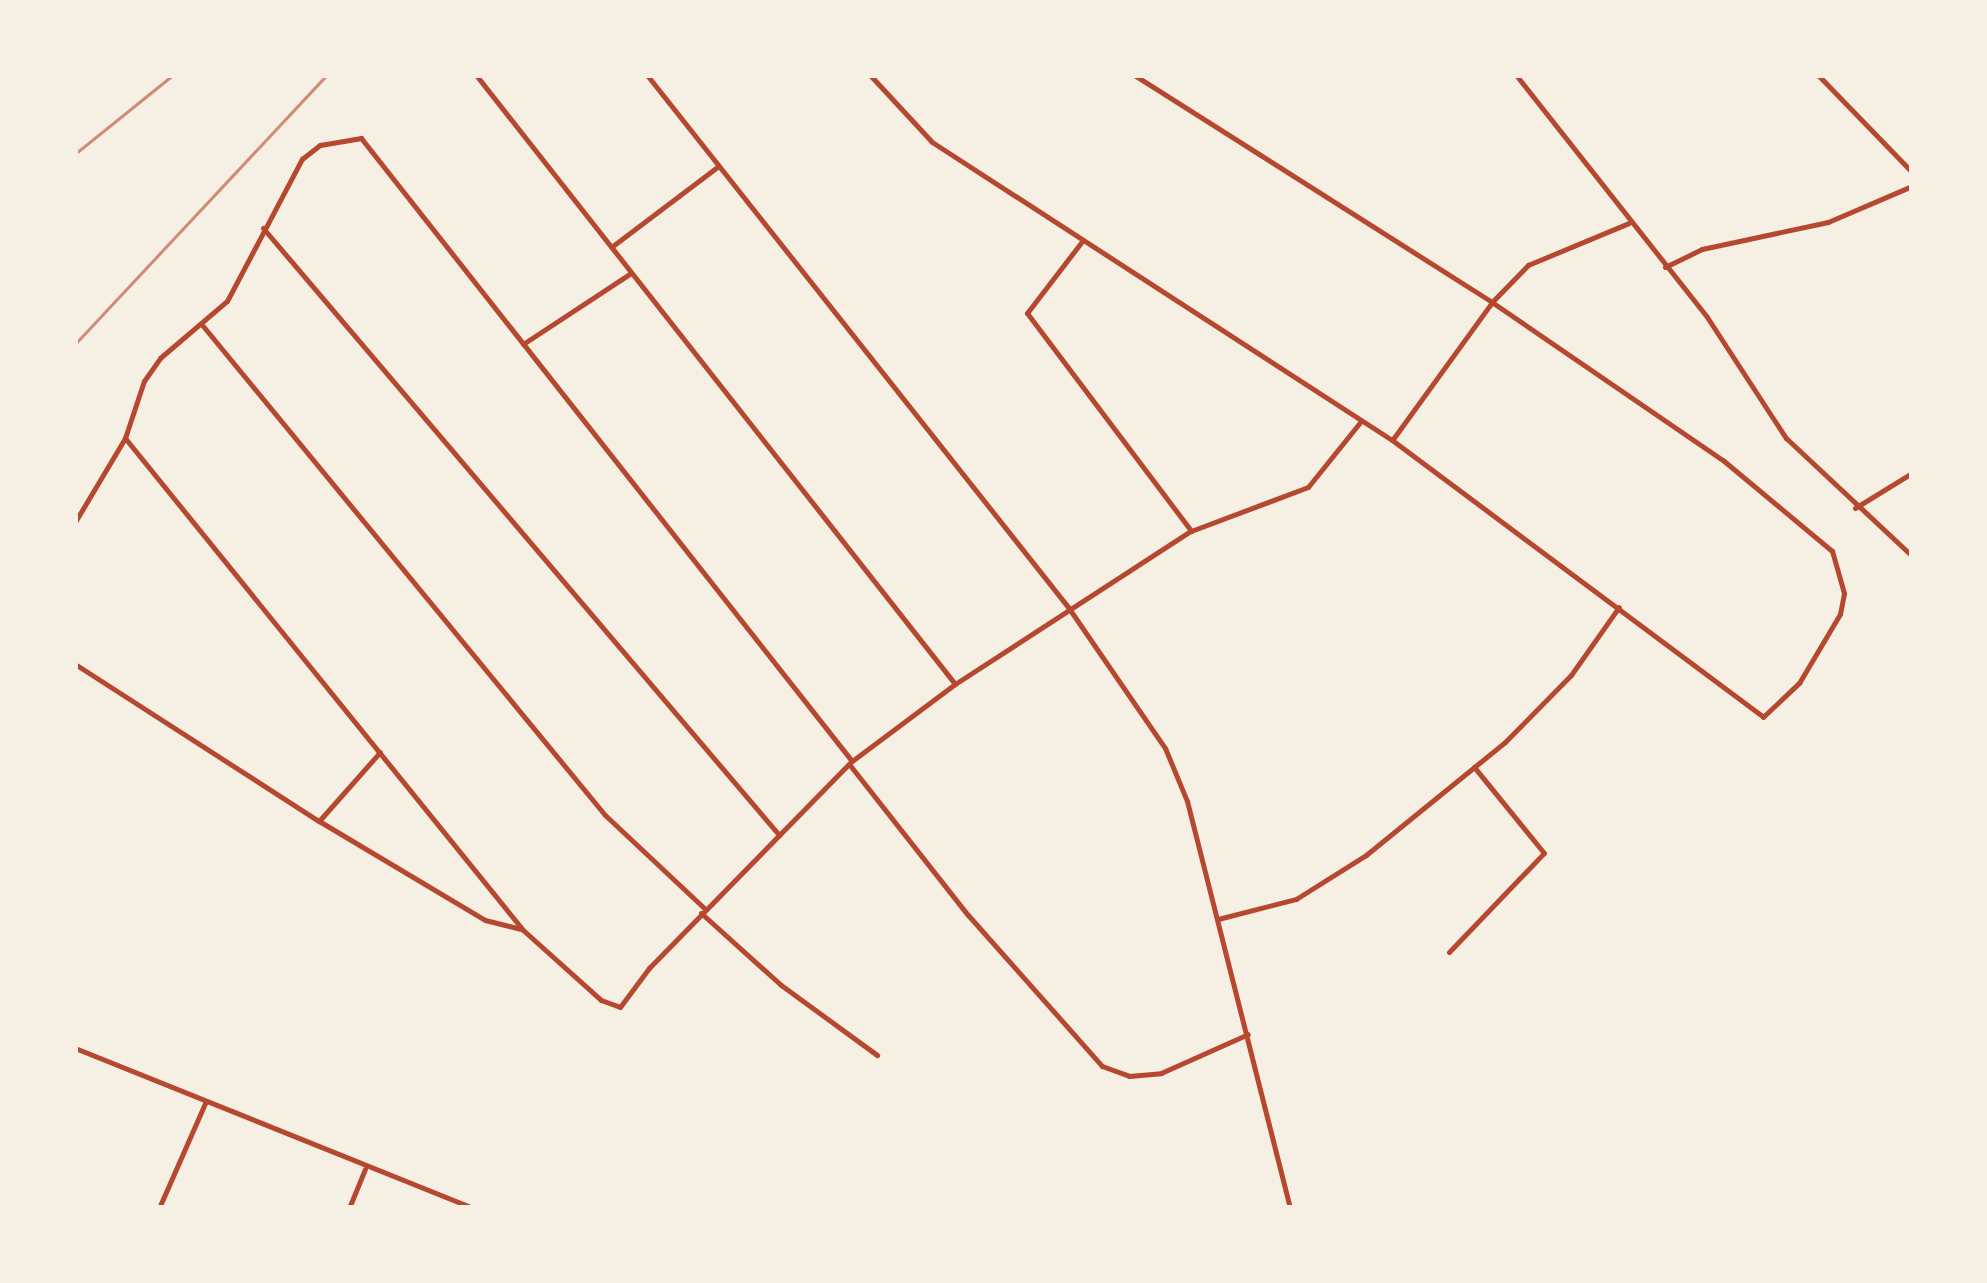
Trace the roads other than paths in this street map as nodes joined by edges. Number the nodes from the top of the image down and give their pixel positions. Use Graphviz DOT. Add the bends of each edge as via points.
graph roads {
  1 [pos="476,75"];
  2 [pos="647,75"];
  3 [pos="870,75"];
  4 [pos="1134,75"];
  5 [pos="1516,75"];
  6 [pos="1818,75"];
  7 [pos="717,167"];
  8 [pos="1912,172"];
  9 [pos="1912,186"];
  10 [pos="1630,223"];
  11 [pos="263,228"];
  12 [pos="1083,240"];
  13 [pos="614,245"];
  14 [pos="1665,267"];
  15 [pos="632,273"];
  16 [pos="1492,302"];
  17 [pos="202,326"];
  18 [pos="523,344"];
  19 [pos="1361,422"];
  20 [pos="125,438"];
  21 [pos="1392,440"];
  22 [pos="1912,473"];
  23 [pos="1855,508"];
  24 [pos="75,522"];
  25 [pos="1191,531"];
  26 [pos="1912,556"];
  27 [pos="1618,607"];
  28 [pos="1068,608"];
  29 [pos="75,664"];
  30 [pos="955,684"];
  31 [pos="380,752"];
  32 [pos="851,762"];
  33 [pos="1474,766"];
  34 [pos="319,822"];
  35 [pos="779,835"];
  36 [pos="703,911"];
  37 [pos="1218,919"];
  38 [pos="523,930"];
  39 [pos="1449,952"];
  40 [pos="1248,1034"];
  41 [pos="75,1048"];
  42 [pos="877,1056"];
  43 [pos="205,1103"];
  44 [pos="365,1169"];
  45 [pos="159,1208"];
  46 [pos="349,1208"];
  47 [pos="473,1208"];
  48 [pos="1290,1208"];
  1 -- 13 [label="street"];
  2 -- 7 [label="street"];
  3 -- 12 [label="street" via="932,142"];
  4 -- 16 [label="street"];
  5 -- 10 [label="street"];
  6 -- 8 [label="street"];
  7 -- 13 [label="street"];
  7 -- 28 [label="street"];
  9 -- 14 [label="street" via="1828,222 1702,249"];
  10 -- 14 [label="street"];
  10 -- 16 [label="street" via="1536,258"];
  11 -- 17 [label="street" via="227,301"];
  11 -- 18 [label="street" via="302,160 320,145 361,138"];
  11 -- 35 [label="street"];
  12 -- 19 [label="street"];
  12 -- 25 [label="street" via="1028,313"];
  13 -- 15 [label="street"];
  14 -- 23 [label="street" via="1707,317 1786,438"];
  15 -- 18 [label="street"];
  15 -- 30 [label="street"];
  16 -- 21 [label="street"];
  16 -- 27 [label="street" via="1724,461 1816,536 1839,564 1840,614 1799,683 1763,717"];
  17 -- 20 [label="street" via="160,358 144,381"];
  17 -- 36 [label="street" via="606,815"];
  18 -- 32 [label="street"];
  19 -- 21 [label="street"];
  19 -- 25 [label="street" via="1299,493"];
  20 -- 24 [label="street"];
  20 -- 31 [label="street"];
  21 -- 27 [label="street"];
  22 -- 23 [label="street"];
  23 -- 26 [label="street"];
  25 -- 28 [label="street"];
  27 -- 33 [label="street" via="1571,675"];
  28 -- 30 [label="street"];
  28 -- 37 [label="street" via="1174,765"];
  29 -- 34 [label="street"];
  30 -- 32 [label="street"];
  31 -- 34 [label="street"];
  31 -- 38 [label="street"];
  32 -- 35 [label="street"];
  32 -- 40 [label="street" via="968,916 1102,1066 1129,1076 1161,1073"];
  33 -- 37 [label="street" via="1318,889"];
  33 -- 39 [label="street" via="1544,854"];
  34 -- 38 [label="street" via="485,920"];
  35 -- 36 [label="street"];
  36 -- 38 [label="street" via="620,1007 601,1000"];
  36 -- 42 [label="street" via="782,985"];
  37 -- 40 [label="street"];
  40 -- 48 [label="street"];
  41 -- 43 [label="street"];
  43 -- 44 [label="street"];
  43 -- 45 [label="street"];
  44 -- 46 [label="street"];
  44 -- 47 [label="street"];
}
